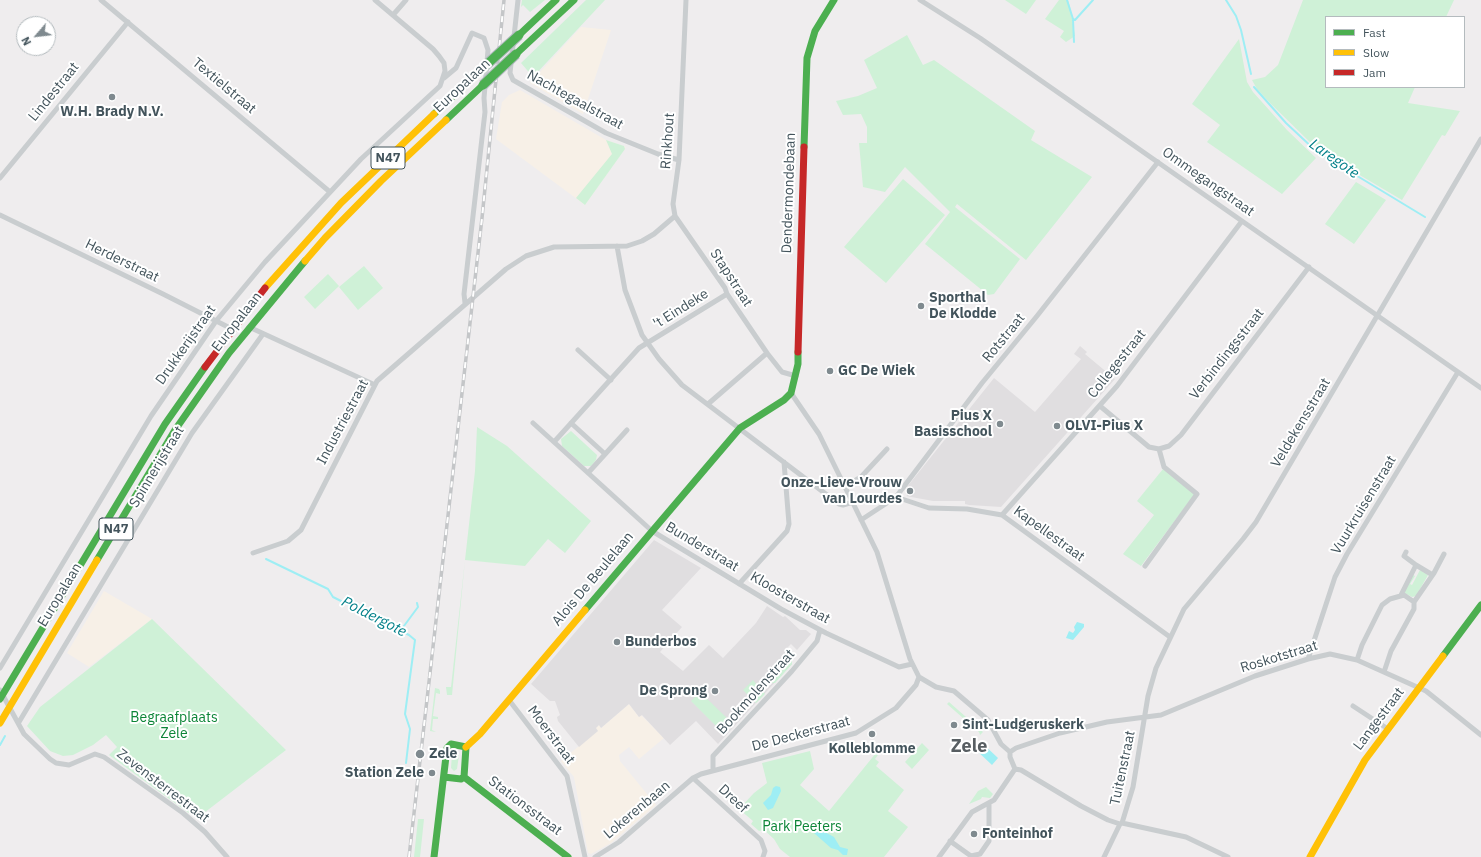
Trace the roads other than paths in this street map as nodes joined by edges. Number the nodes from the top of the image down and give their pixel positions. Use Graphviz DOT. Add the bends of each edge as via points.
graph roads {
  1 [pos="101,0"];
  2 [pos="375,0"];
  3 [pos="406,0"];
  4 [pos="518,0"];
  5 [pos="556,0"];
  6 [pos="574,0"];
  7 [pos="686,0"];
  8 [pos="834,0"];
  9 [pos="920,0"];
  10 [pos="394,15"];
  11 [pos="128,22"];
  12 [pos="444,78"];
  13 [pos="1481,139"];
  14 [pos="679,160"];
  15 [pos="1158,162"];
  16 [pos="0,178"];
  17 [pos="330,192"];
  18 [pos="0,215"];
  19 [pos="674,216"];
  20 [pos="1242,221"];
  21 [pos="617,246"];
  22 [pos="1309,267"];
  23 [pos="727,294"];
  24 [pos="465,303"];
  25 [pos="1378,315"];
  26 [pos="216,320"];
  27 [pos="249,327"];
  28 [pos="232,330"];
  29 [pos="263,334"];
  30 [pos="647,343"];
  31 [pos="578,350"];
  32 [pos="767,353"];
  33 [pos="1458,372"];
  34 [pos="796,376"];
  35 [pos="611,380"];
  36 [pos="375,385"];
  37 [pos="1481,388"];
  38 [pos="791,393"];
  39 [pos="708,404"];
  40 [pos="1100,406"];
  41 [pos="533,423"];
  42 [pos="571,423"];
  43 [pos="740,428"];
  44 [pos="627,430"];
  45 [pos="554,442"];
  46 [pos="888,449"];
  47 [pos="1159,449"];
  48 [pos="605,454"];
  49 [pos="784,462"];
  50 [pos="588,473"];
  51 [pos="846,486"];
  52 [pos="896,497"];
  53 [pos="853,502"];
  54 [pos="1002,515"];
  55 [pos="861,520"];
  56 [pos="652,531"];
  57 [pos="1406,552"];
  58 [pos="253,554"];
  59 [pos="1444,554"];
  60 [pos="1416,565"];
  61 [pos="1145,566"];
  62 [pos="1431,574"];
  63 [pos="739,584"];
  64 [pos="1401,595"];
  65 [pos="1414,602"];
  66 [pos="1481,604"];
  67 [pos="820,630"];
  68 [pos="1170,637"];
  69 [pos="1308,659"];
  70 [pos="1357,660"];
  71 [pos="912,664"];
  72 [pos="0,668"];
  73 [pos="1384,672"];
  74 [pos="919,677"];
  75 [pos="1419,688"];
  76 [pos="1,695"];
  77 [pos="509,700"];
  78 [pos="10,706"];
  79 [pos="1353,706"];
  80 [pos="1146,717"];
  81 [pos="19,722"];
  82 [pos="0,723"];
  83 [pos="1388,729"];
  84 [pos="1481,735"];
  85 [pos="466,747"];
  86 [pos="1010,752"];
  87 [pos="1015,769"];
  88 [pos="713,770"];
  89 [pos="444,777"];
  90 [pos="464,777"];
  91 [pos="693,778"];
  92 [pos="989,803"];
  93 [pos="1121,824"];
  94 [pos="950,841"];
  95 [pos="227,857"];
  96 [pos="434,857"];
  97 [pos="568,857"];
  98 [pos="585,857"];
  99 [pos="595,857"];
  100 [pos="763,857"];
  101 [pos="939,857"];
  102 [pos="1104,857"];
  103 [pos="1228,857"];
  104 [pos="1310,857"];
  1 -- 11 [label="street, Textielstraat"];
  2 -- 10 [label="street"];
  3 -- 10 [label="street"];
  4 -- 14 [label="street, Nachtegaalstraat" via="510,73 513,80 606,133"];
  5 -- 28 [label="main road, Europalaan / N47, bridge" via="341,203 271,281"];
  6 -- 27 [label="main road, Europalaan / N47, bridge" via="350,212"];
  7 -- 14 [label="street, Rinkhout"];
  8 -- 34 [label="main road, Dendermondebaan" via="815,31 807,58"];
  9 -- 15 [label="street, Ommegangstraat" via="980,38"];
  10 -- 12 [label="street" via="439,56 444,63"];
  11 -- 16 [label="street, Lindestraat"];
  11 -- 17 [label="street, Textielstraat"];
  12 -- 17 [label="street, Drukkerijstraat" via="435,93 361,159"];
  12 -- 24 [label="street" via="456,68 472,33 484,38 488,50 485,112"];
  13 -- 25 [label="street, Veldekensstraat"];
  14 -- 19 [label="street, Rinkhout" via="673,204"];
  15 -- 20 [label="street, Ommegangstraat"];
  15 -- 52 [label="street, Rotstraat" via="982,383"];
  17 -- 26 [label="street, Drukkerijstraat"];
  18 -- 26 [label="street, Herderstraat"];
  19 -- 21 [label="street" via="645,239 627,246"];
  19 -- 23 [label="street, Stapstraat"];
  20 -- 22 [label="street, Ommegangstraat"];
  20 -- 40 [label="street, Collegestraat"];
  21 -- 24 [label="street, Industriestraat" via="554,248 526,256"];
  21 -- 30 [label="street" via="627,297"];
  22 -- 25 [label="street, Ommegangstraat"];
  22 -- 47 [label="street, Verbindingsstraat" via="1181,435 1169,446"];
  23 -- 30 [label="street, 't Eindeke"];
  23 -- 32 [label="street, Stapstraat"];
  24 -- 36 [label="street, Industriestraat"];
  25 -- 33 [label="street, Ommegangstraat"];
  25 -- 68 [label="street, Veldekensstraat" via="1256,522 1188,603"];
  26 -- 28 [label="street, Herderstraat"];
  26 -- 72 [label="street, Drukkerijstraat" via="151,416"];
  27 -- 29 [label="street"];
  27 -- 78 [label="main road, Europalaan / N47" via="175,430"];
  28 -- 76 [label="main road, Europalaan / N47" via="165,424"];
  29 -- 36 [label="street"];
  29 -- 81 [label="street, Spinnerijstraat" via="192,433"];
  30 -- 35 [label="street, 't Eindeke" via="639,348"];
  30 -- 39 [label="street" via="682,384"];
  31 -- 35 [label="street"];
  32 -- 34 [label="street, Stapstraat" via="782,372"];
  32 -- 39 [label="street"];
  33 -- 37 [label="street, Ommegangstraat"];
  33 -- 69 [label="street, Vuurkruisenstraat" via="1338,572"];
  34 -- 38 [label="main road, Dendermondebaan"];
  35 -- 42 [label="street, 't Eindeke"];
  36 -- 58 [label="street, Industriestraat" via="301,530 288,541"];
  38 -- 43 [label="main road, Alois De Beulelaan"];
  38 -- 51 [label="street" via="819,434"];
  39 -- 43 [label="street"];
  40 -- 47 [label="street" via="1144,444"];
  40 -- 54 [label="street, Collegestraat"];
  41 -- 45 [label="street, Bunderstraat"];
  42 -- 45 [label="street, 't Eindeke"];
  42 -- 48 [label="street"];
  43 -- 49 [label="street"];
  43 -- 56 [label="main road, Alois De Beulelaan"];
  44 -- 48 [label="street"];
  45 -- 50 [label="street, Bunderstraat"];
  46 -- 51 [label="street" via="861,477"];
  47 -- 61 [label="street" via="1164,467 1197,494"];
  48 -- 50 [label="street"];
  49 -- 53 [label="street" via="839,504"];
  49 -- 63 [label="street, Kloosterstraat" via="789,524 787,531"];
  50 -- 56 [label="street, Bunderstraat"];
  51 -- 53 [label="street"];
  52 -- 54 [label="street, Kapellestraat" via="929,508 967,509"];
  52 -- 55 [label="street, Rotstraat"];
  53 -- 55 [label="street"];
  54 -- 68 [label="street, Kapellestraat"];
  55 -- 71 [label="street" via="882,565"];
  56 -- 63 [label="street, Bunderstraat"];
  56 -- 77 [label="main road, Alois De Beulelaan"];
  57 -- 60 [label="street" via="1404,556"];
  59 -- 62 [label="street"];
  60 -- 62 [label="street"];
  60 -- 64 [label="street"];
  62 -- 65 [label="street"];
  63 -- 67 [label="street, Kloosterstraat"];
  64 -- 65 [label="street"];
  64 -- 70 [label="street" via="1382,605"];
  65 -- 73 [label="street" via="1414,609 1391,651"];
  66 -- 75 [label="main road, Langestraat"];
  67 -- 71 [label="street, Kloosterstraat" via="899,667"];
  67 -- 88 [label="street, Bookmolenstraat" via="817,641 792,671 713,756"];
  68 -- 80 [label="street, Veldekensstraat" via="1156,668 1148,696"];
  69 -- 70 [label="street, Roskotstraat" via="1336,654"];
  69 -- 80 [label="street, Roskotstraat" via="1229,686 1161,715"];
  70 -- 73 [label="street, Roskotstraat"];
  71 -- 74 [label="street"];
  73 -- 75 [label="street, Roskotstraat"];
  74 -- 86 [label="street" via="936,687 954,691 988,720 1001,744"];
  74 -- 88 [label="street, De Deckerstraat" via="916,685 896,708 856,733"];
  75 -- 83 [label="main road, Langestraat"];
  75 -- 84 [label="street, Roskotstraat"];
  76 -- 78 [label="street, Zevensterrestraat"];
  77 -- 85 [label="main road, Alois De Beulelaan"];
  77 -- 98 [label="street, Moerstraat" via="563,770 570,784"];
  78 -- 81 [label="street, Zevensterrestraat"];
  78 -- 82 [label="main road, Europalaan / N47"];
  79 -- 83 [label="street"];
  80 -- 86 [label="street, Roskotstraat" via="1107,722 1060,733"];
  80 -- 93 [label="street, Tuitenstraat" via="1133,787"];
  81 -- 95 [label="street, Zevensterrestraat" via="24,734 56,763 69,764 95,754 104,756 183,813 205,832"];
  83 -- 104 [label="main road, Langestraat" via="1365,760"];
  85 -- 89 [label="main road" via="449,744"];
  85 -- 90 [label="main road"];
  86 -- 87 [label="street"];
  87 -- 92 [label="street"];
  87 -- 93 [label="street" via="1080,806"];
  88 -- 91 [label="street, De Deckerstraat"];
  89 -- 90 [label="main road"];
  89 -- 96 [label="main road"];
  90 -- 97 [label="main road, Stationsstraat"];
  91 -- 99 [label="street, Lokerenbaan" via="619,842"];
  91 -- 100 [label="street, Dreef" via="761,840 765,851"];
  92 -- 94 [label="street" via="972,812"];
  92 -- 94 [label="street" via="989,841 980,854 971,856"];
  93 -- 102 [label="street, Tuitenstraat"];
  93 -- 103 [label="street" via="1186,837"];
  94 -- 101 [label="street"];
}
